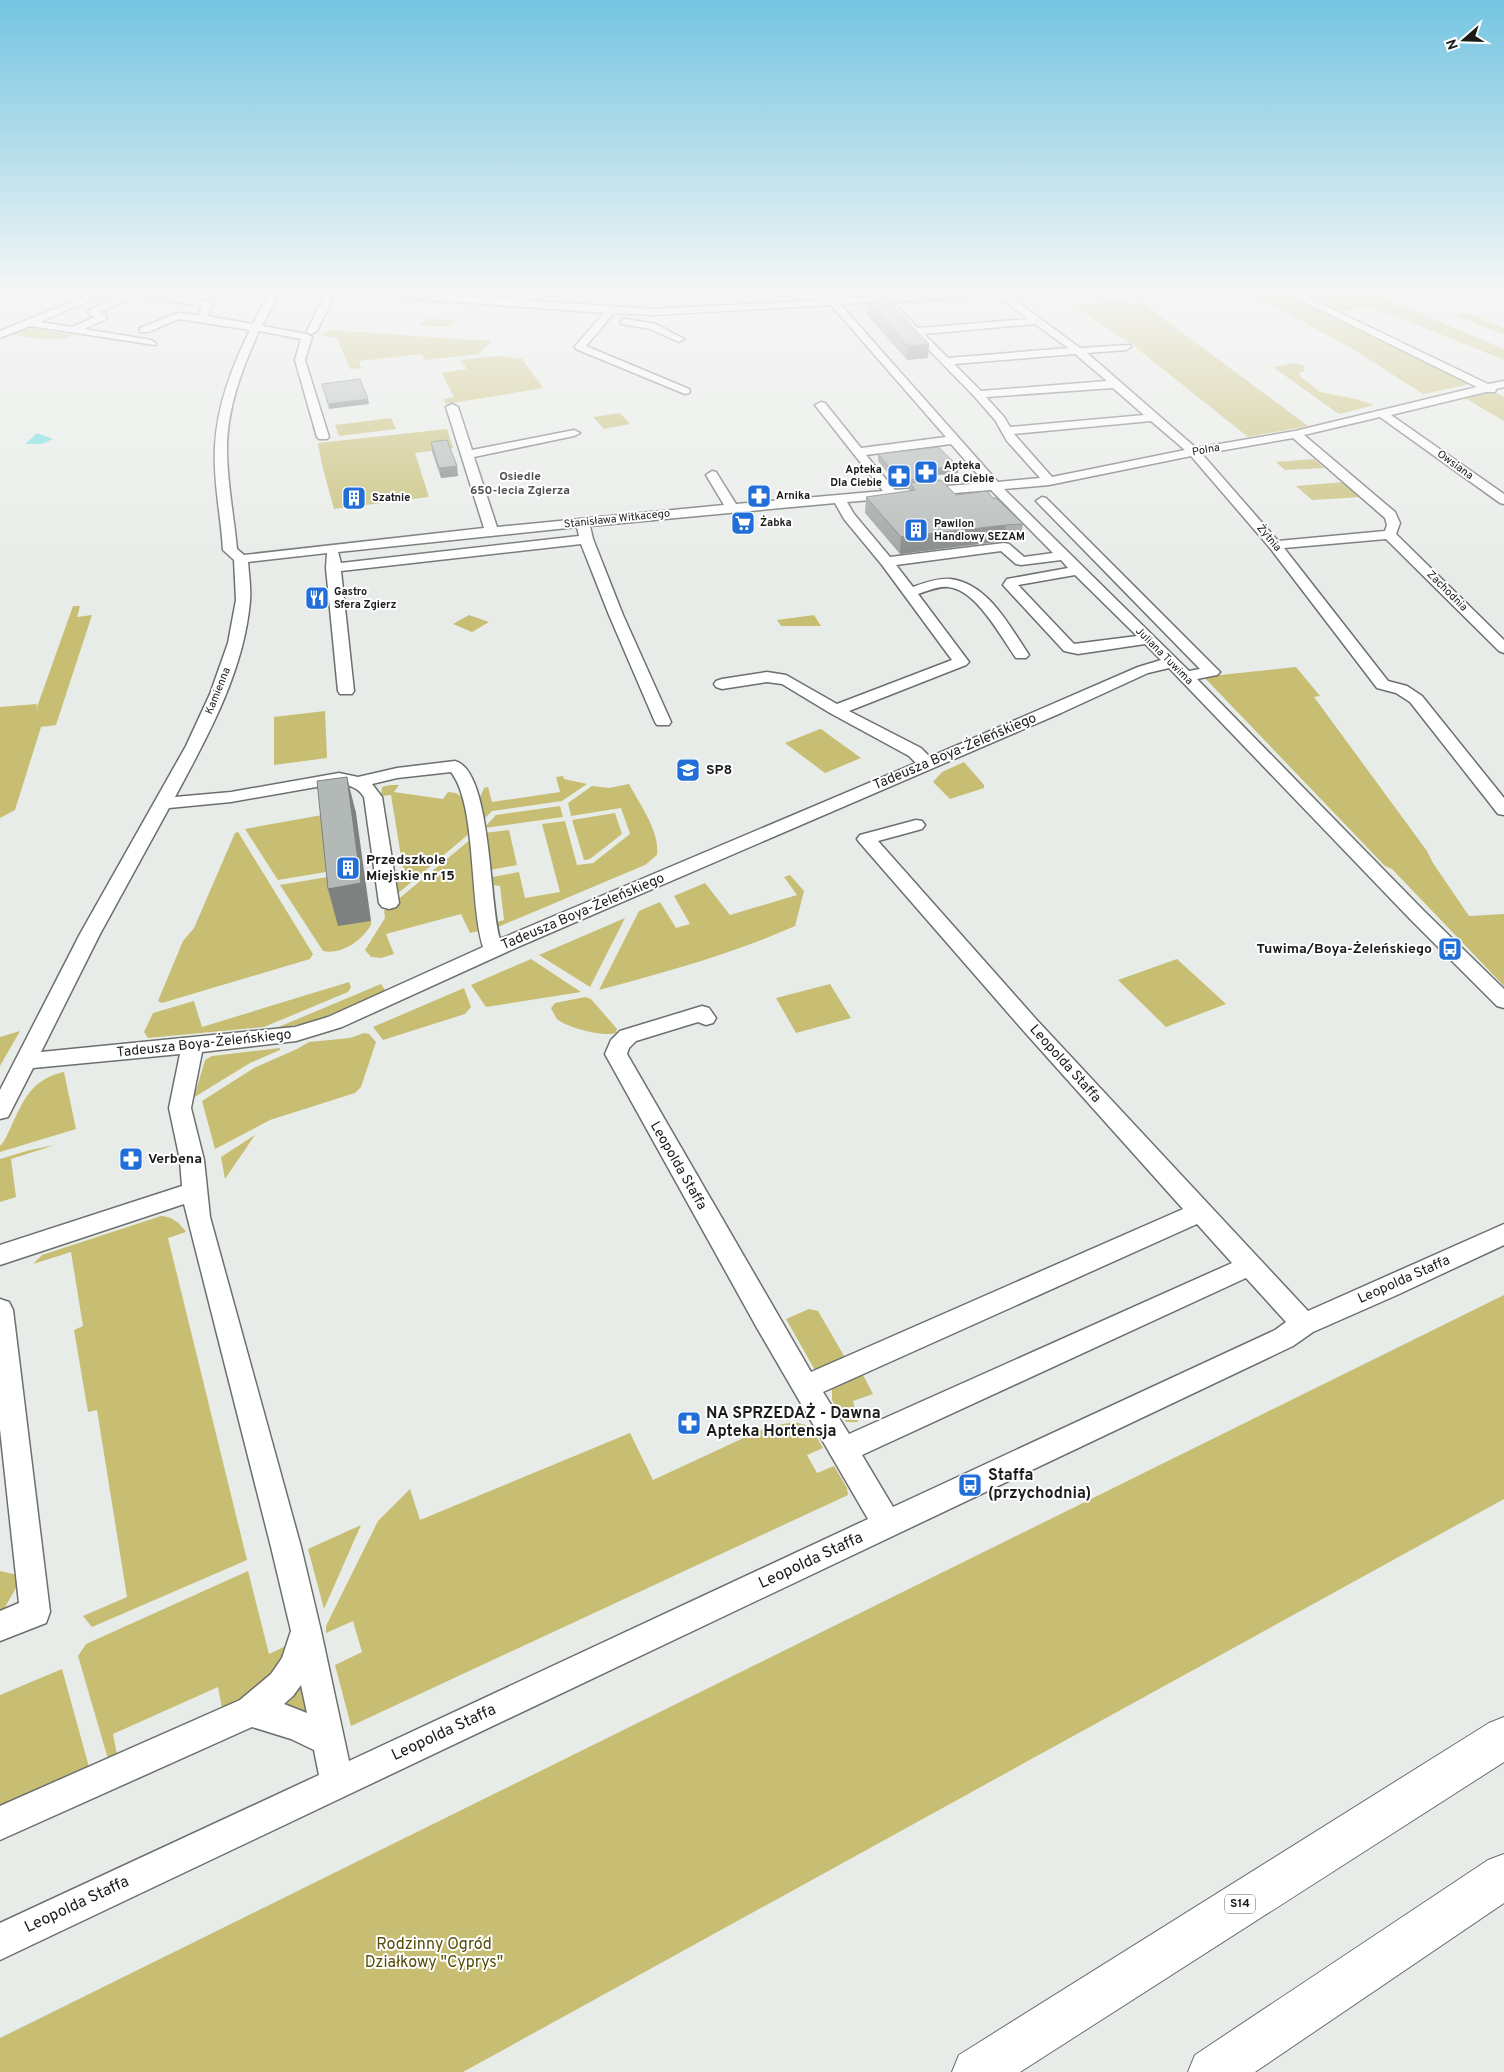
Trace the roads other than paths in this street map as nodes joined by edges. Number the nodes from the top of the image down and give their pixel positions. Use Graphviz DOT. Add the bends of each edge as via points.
graph roads {
  1 [pos="231,391"];
  2 [pos="309,391"];
  3 [pos="911,391"];
  4 [pos="975,391"];
  5 [pos="1024,391"];
  6 [pos="1125,391"];
  7 [pos="1476,391"];
  8 [pos="1492,391"];
  9 [pos="978,394"];
  10 [pos="1502,397"];
  11 [pos="821,405"];
  12 [pos="452,406"];
  13 [pos="1381,413"];
  14 [pos="1154,417"];
  15 [pos="1006,431"];
  16 [pos="574,433"];
  17 [pos="1295,434"];
  18 [pos="323,437"];
  19 [pos="954,440"];
  20 [pos="858,452"];
  21 [pos="1194,452"];
  22 [pos="467,455"];
  23 [pos="712,475"];
  24 [pos="1049,481"];
  25 [pos="995,486"];
  26 [pos="892,495"];
  27 [pos="839,500"];
  28 [pos="1504,500"];
  29 [pos="1042,501"];
  30 [pos="732,508"];
  31 [pos="1056,516"];
  32 [pos="1026,519"];
  33 [pos="582,523"];
  34 [pos="492,531"];
  35 [pos="1389,535"];
  36 [pos="586,539"];
  37 [pos="1276,545"];
  38 [pos="332,549"];
  39 [pos="1064,556"];
  40 [pos="241,559"];
  41 [pos="887,562"];
  42 [pos="333,568"];
  43 [pos="1079,570"];
  44 [pos="909,593"];
  45 [pos="1148,639"];
  46 [pos="1504,648"];
  47 [pos="1021,655"];
  48 [pos="1178,669"];
  49 [pos="722,684"];
  50 [pos="346,691"];
  51 [pos="836,710"];
  52 [pos="663,722"];
  53 [pos="927,764"];
  54 [pos="358,782"];
  55 [pos="162,803"];
  56 [pos="1504,810"];
  57 [pos="916,825"];
  58 [pos="389,903"];
  59 [pos="494,950"];
  60 [pos="1504,1001"];
  61 [pos="706,1018"];
  62 [pos="192,1046"];
  63 [pos="26,1061"];
  64 [pos="0,1111"];
  65 [pos="194,1191"];
  66 [pos="1200,1212"];
  67 [pos="1504,1234"];
  68 [pos="0,1255"];
  69 [pos="1249,1266"];
  70 [pos="0,1310"];
  71 [pos="1304,1324"];
  72 [pos="806,1387"];
  73 [pos="843,1450"];
  74 [pos="8,1461"];
  75 [pos="888,1525"];
  76 [pos="0,1626"];
  77 [pos="306,1631"];
  78 [pos="251,1711"];
  79 [pos="1504,1738"];
  80 [pos="328,1740"];
  81 [pos="337,1783"];
  82 [pos="0,1823"];
  83 [pos="1504,1876"];
  84 [pos="0,1942"];
  85 [pos="976,2072"];
  86 [pos="1212,2072"];
  1 -- 40 [label="street, Kamienna" via="221,448 230,550"];
  2 -- 18 [label="street"];
  3 -- 19 [label="street, Juliana Tuwima"];
  4 -- 9 [label="street"];
  5 -- 9 [label="street"];
  6 -- 14 [label="street, Żytnia"];
  7 -- 13 [label="street, Polna"];
  8 -- 10 [label="street"];
  9 -- 15 [label="street"];
  11 -- 20 [label="street"];
  12 -- 22 [label="street"];
  13 -- 17 [label="street, Polna"];
  13 -- 28 [label="street, Owsiana"];
  14 -- 15 [label="street"];
  14 -- 21 [label="street, Żytnia"];
  15 -- 24 [label="street"];
  16 -- 22 [label="street"];
  17 -- 21 [label="street, Polna"];
  17 -- 35 [label="street" via="1390,515 1394,526"];
  19 -- 20 [label="street"];
  19 -- 25 [label="street, Juliana Tuwima"];
  20 -- 26 [label="street"];
  21 -- 24 [label="street, Polna"];
  21 -- 37 [label="street, Żytnia"];
  22 -- 34 [label="street"];
  23 -- 30 [label="street"];
  24 -- 25 [label="street, Polna"];
  25 -- 26 [label="street, Stanisława Witkacego"];
  25 -- 32 [label="street, Juliana Tuwima"];
  26 -- 27 [label="street, Stanisława Witkacego"];
  27 -- 30 [label="street, Stanisława Witkacego"];
  27 -- 41 [label="street"];
  29 -- 31 [label="street"];
  30 -- 33 [label="street, Stanisława Witkacego"];
  31 -- 32 [label="street"];
  31 -- 48 [label="street, Tadeusza Boya-Żeleńskiego" via="1212,672"];
  32 -- 39 [label="street, Juliana Tuwima"];
  33 -- 34 [label="street, Stanisława Witkacego"];
  33 -- 36 [label="street"];
  34 -- 38 [label="street, Stanisława Witkacego"];
  35 -- 37 [label="street"];
  35 -- 46 [label="street, Zachodnia"];
  36 -- 42 [label="street"];
  36 -- 52 [label="street"];
  37 -- 56 [label="street, Żytnia" via="1383,685 1401,689 1416,699"];
  38 -- 40 [label="street, Stanisława Witkacego"];
  38 -- 42 [label="street"];
  39 -- 41 [label="street" via="1021,561 1004,547"];
  39 -- 43 [label="street, Juliana Tuwima"];
  40 -- 55 [label="street, Kamienna" via="243,600 235,643 218,694"];
  41 -- 44 [label="street"];
  42 -- 50 [label="street"];
  43 -- 45 [label="street, Juliana Tuwima"];
  43 -- 45 [label="street" via="1012,582 1010,585 1069,648"];
  44 -- 47 [label="street" via="923,587 955,584 982,600"];
  44 -- 51 [label="street" via="961,662"];
  45 -- 48 [label="street, Juliana Tuwima"];
  48 -- 53 [label="street, Tadeusza Boya-Żeleńskiego" via="1144,670"];
  48 -- 60 [label="street, Juliana Tuwima"];
  49 -- 51 [label="street" via="767,677 786,680"];
  51 -- 53 [label="street" via="915,752"];
  53 -- 59 [label="street, Tadeusza Boya-Żeleńskiego"];
  54 -- 55 [label="street" via="339,778 231,797"];
  54 -- 58 [label="street" via="373,797"];
  54 -- 59 [label="street" via="448,765 460,770 468,786 488,938"];
  55 -- 63 [label="street, Kamienna" via="90,934"];
  57 -- 66 [label="street, Leopolda Staffa" via="866,839 956,944"];
  59 -- 62 [label="street, Tadeusza Boya-Żeleńskiego" via="318,1028 296,1034"];
  61 -- 72 [label="street, Leopolda Staffa" via="702,1012 628,1036 618,1045 616,1054 650,1119"];
  62 -- 63 [label="street, Tadeusza Boya-Żeleńskiego"];
  62 -- 65 [label="street" via="180,1108 192,1160"];
  63 -- 64 [label="street"];
  65 -- 68 [label="street"];
  65 -- 77 [label="street" via="198,1218"];
  66 -- 69 [label="street, Leopolda Staffa"];
  66 -- 72 [label="street"];
  67 -- 71 [label="street, Leopolda Staffa"];
  69 -- 71 [label="street, Leopolda Staffa"];
  69 -- 73 [label="street"];
  70 -- 74 [label="street"];
  71 -- 75 [label="street, Leopolda Staffa" via="1284,1338"];
  72 -- 73 [label="street, Leopolda Staffa"];
  73 -- 75 [label="street, Leopolda Staffa"];
  74 -- 76 [label="street" via="35,1612"];
  75 -- 81 [label="street, Leopolda Staffa"];
  77 -- 78 [label="street" via="296,1666 282,1685"];
  77 -- 80 [label="street"];
  78 -- 80 [label="street" via="302,1726"];
  78 -- 82 [label="street"];
  79 -- 85 [label="highway, S14"];
  80 -- 81 [label="street"];
  81 -- 84 [label="street, Leopolda Staffa"];
  83 -- 86 [label="highway"];
}
